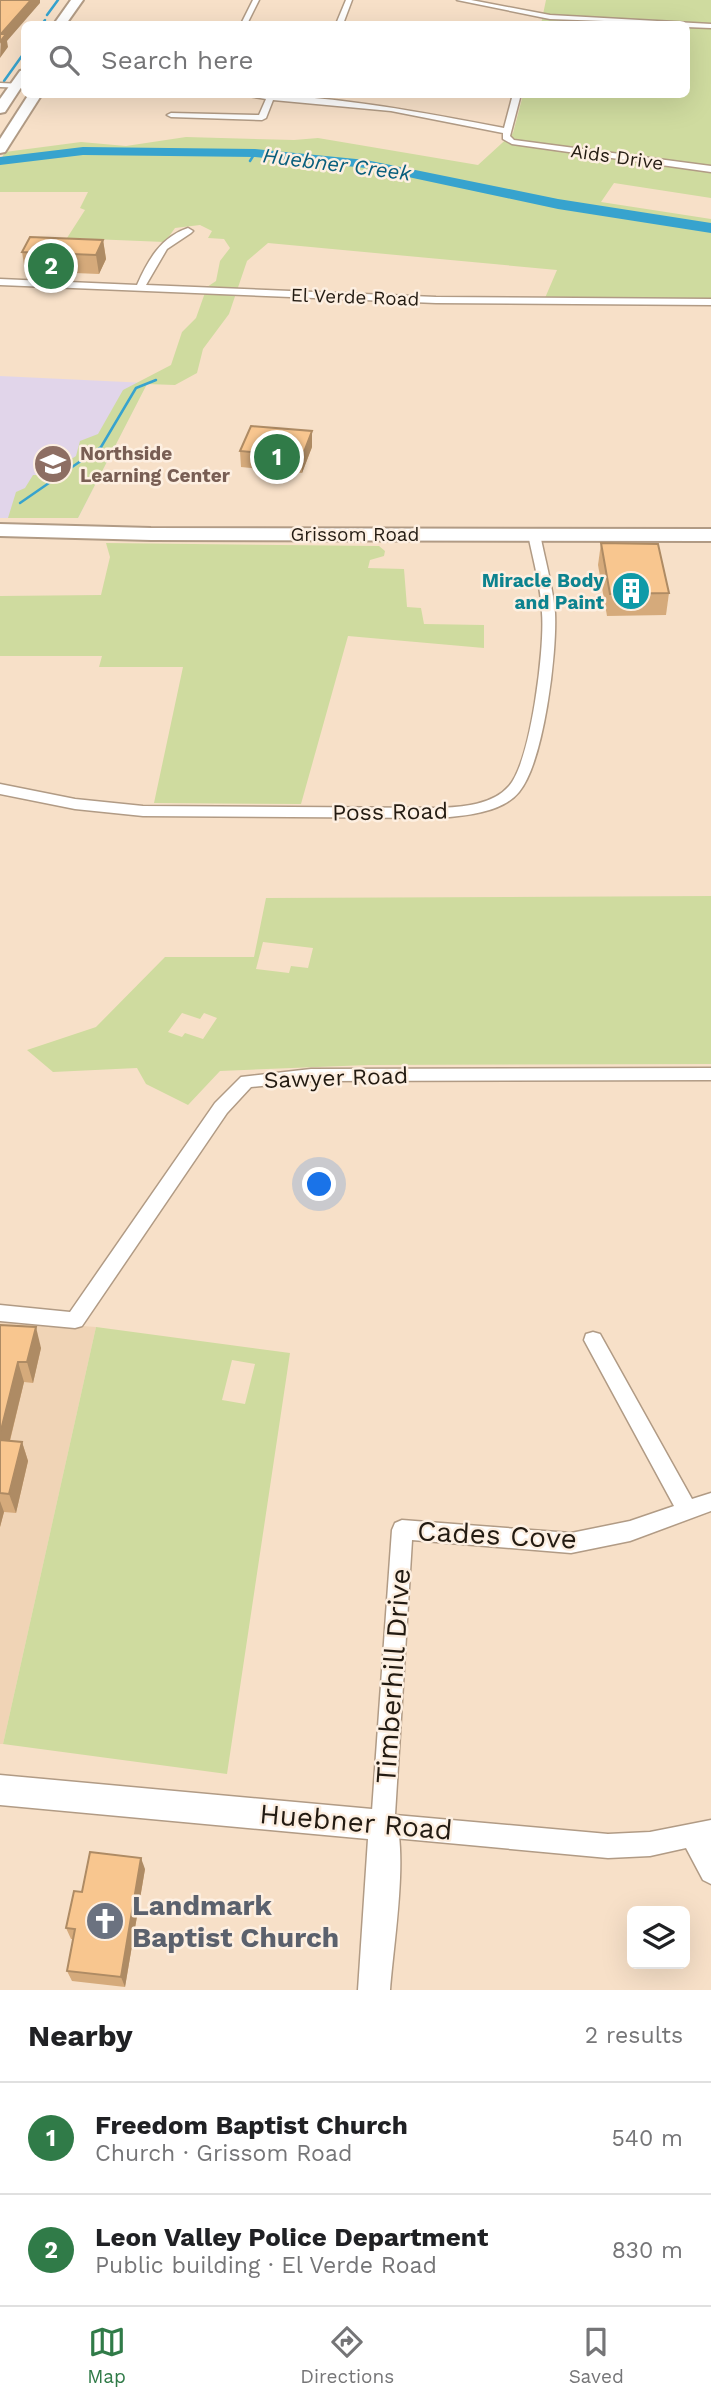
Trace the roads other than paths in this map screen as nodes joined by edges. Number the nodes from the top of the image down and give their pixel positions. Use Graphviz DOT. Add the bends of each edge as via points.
graph roads {
  1 [pos="77,0"];
  2 [pos="256,0"];
  3 [pos="349,0"];
  4 [pos="460,0"];
  5 [pos="537,20"];
  6 [pos="62,21"];
  7 [pos="246,21"];
  8 [pos="342,21"];
  9 [pos="566,21"];
  10 [pos="690,25"];
  11 [pos="711,26"];
  12 [pos="21,81"];
  13 [pos="21,82"];
  14 [pos="0,85"];
  15 [pos="33,98"];
  16 [pos="270,98"];
  17 [pos="317,98"];
  18 [pos="516,98"];
  19 [pos="0,109"];
  20 [pos="171,115"];
  21 [pos="465,123"];
  22 [pos="506,131"];
  23 [pos="457,133"];
  24 [pos="0,149"];
  25 [pos="711,169"];
  26 [pos="188,231"];
  27 [pos="0,282"];
  28 [pos="140,289"];
  29 [pos="711,302"];
  30 [pos="0,530"];
  31 [pos="534,534"];
  32 [pos="711,535"];
  33 [pos="0,789"];
  34 [pos="711,1074"];
  35 [pos="0,1313"];
  36 [pos="593,1340"];
  37 [pos="711,1502"];
  38 [pos="687,1509"];
  39 [pos="402,1530"];
  40 [pos="0,1790"];
  41 [pos="383,1825"];
  42 [pos="702,1835"];
  43 [pos="711,1872"];
  44 [pos="374,1990"];
  1 -- 6 [label="main road"];
  2 -- 7 [label="street"];
  3 -- 8 [label="street"];
  4 -- 5 [label="street"];
  5 -- 9 [label="street"];
  10 -- 11 [label="street"];
  12 -- 14 [label="street"];
  13 -- 19 [label="main road"];
  15 -- 24 [label="main road"];
  16 -- 20 [label="street" via="262,118"];
  17 -- 21 [label="street"];
  18 -- 22 [label="street"];
  21 -- 22 [label="street"];
  21 -- 23 [label="street"];
  22 -- 25 [label="street, Aids Drive" via="508,140 522,143"];
  26 -- 28 [label="street" via="167,242"];
  27 -- 28 [label="street, El Verde Road"];
  28 -- 29 [label="street, El Verde Road" via="436,300"];
  30 -- 31 [label="main road, Grissom Road"];
  31 -- 32 [label="main road, Grissom Road"];
  31 -- 33 [label="street, Poss Road" via="549,616 547,659 527,770 500,799 469,810 439,813 143,811"];
  34 -- 35 [label="street, Sawyer Road" via="311,1075 247,1081 221,1108 75,1320"];
  36 -- 38 [label="street"];
  37 -- 38 [label="street, Cades Cove"];
  38 -- 39 [label="street, Cades Cove" via="630,1531 571,1543"];
  39 -- 41 [label="street, Timberhill Drive"];
  40 -- 41 [label="street, Huebner Road"];
  41 -- 42 [label="street, Huebner Road" via="608,1846"];
  41 -- 44 [label="street, Timberhill Drive"];
  42 -- 43 [label="street"];
}
